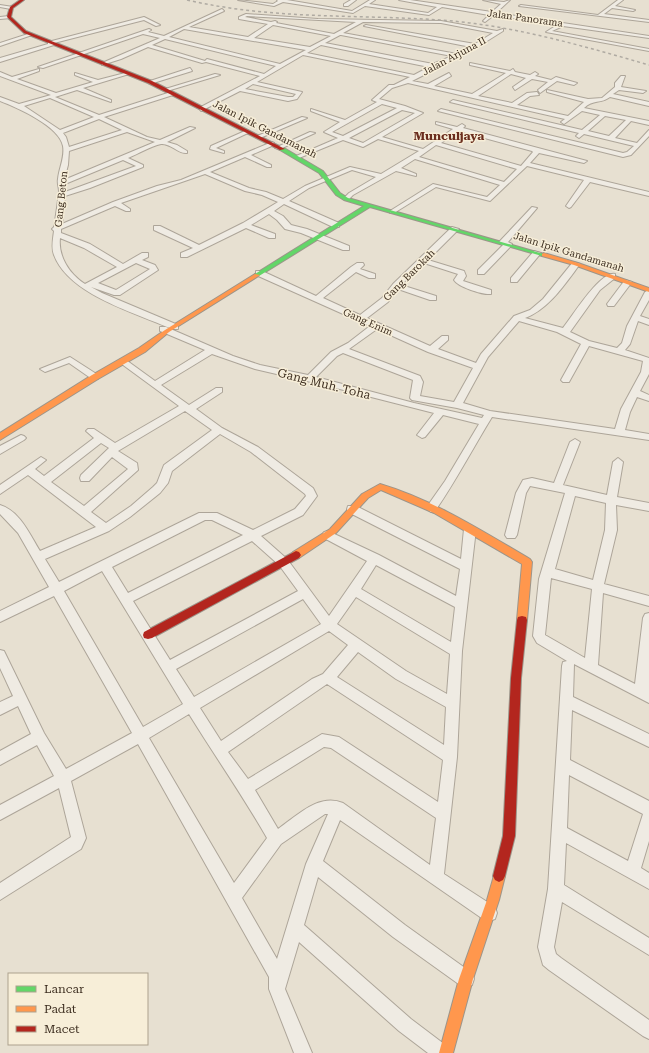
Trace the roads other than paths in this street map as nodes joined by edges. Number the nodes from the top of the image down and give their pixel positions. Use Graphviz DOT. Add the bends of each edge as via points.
graph roads {
  1 [pos="22,0"];
  2 [pos="243,0"];
  3 [pos="278,0"];
  4 [pos="282,0"];
  5 [pos="316,0"];
  6 [pos="354,0"];
  7 [pos="372,0"];
  8 [pos="401,0"];
  9 [pos="410,0"];
  10 [pos="447,0"];
  11 [pos="489,0"];
  12 [pos="526,0"];
  13 [pos="621,0"];
  14 [pos="426,2"];
  15 [pos="507,2"];
  16 [pos="331,3"];
  17 [pos="485,3"];
  18 [pos="346,5"];
  19 [pos="441,5"];
  20 [pos="0,6"];
  21 [pos="363,6"];
  22 [pos="521,6"];
  23 [pos="324,7"];
  24 [pos="417,7"];
  25 [pos="500,7"];
  26 [pos="612,7"];
  27 [pos="222,10"];
  28 [pos="395,10"];
  29 [pos="516,10"];
  30 [pos="633,10"];
  31 [pos="434,11"];
  32 [pos="411,12"];
  33 [pos="317,13"];
  34 [pos="494,13"];
  35 [pos="573,13"];
  36 [pos="390,14"];
  37 [pos="7,15"];
  38 [pos="509,15"];
  39 [pos="599,15"];
  40 [pos="282,18"];
  41 [pos="568,18"];
  42 [pos="619,19"];
  43 [pos="366,20"];
  44 [pos="649,21"];
  45 [pos="404,22"];
  46 [pos="441,22"];
  47 [pos="274,23"];
  48 [pos="563,23"];
  49 [pos="357,24"];
  50 [pos="649,24"];
  51 [pos="319,26"];
  52 [pos="102,28"];
  53 [pos="184,28"];
  54 [pos="332,28"];
  55 [pos="555,28"];
  56 [pos="594,28"];
  57 [pos="429,29"];
  58 [pos="265,31"];
  59 [pos="618,31"];
  60 [pos="142,32"];
  61 [pos="461,32"];
  62 [pos="224,34"];
  63 [pos="30,35"];
  64 [pos="339,35"];
  65 [pos="418,36"];
  66 [pos="642,36"];
  67 [pos="649,36"];
  68 [pos="128,37"];
  69 [pos="107,38"];
  70 [pos="165,38"];
  71 [pos="249,38"];
  72 [pos="483,39"];
  73 [pos="119,40"];
  74 [pos="213,40"];
  75 [pos="410,41"];
  76 [pos="92,42"];
  77 [pos="183,42"];
  78 [pos="637,42"];
  79 [pos="51,43"];
  80 [pos="129,43"];
  81 [pos="208,43"];
  82 [pos="321,44"];
  83 [pos="649,44"];
  84 [pos="0,45"];
  85 [pos="402,45"];
  86 [pos="149,46"];
  87 [pos="202,46"];
  88 [pos="370,46"];
  89 [pos="476,46"];
  90 [pos="632,47"];
  91 [pos="342,48"];
  92 [pos="312,49"];
  93 [pos="649,50"];
  94 [pos="223,51"];
  95 [pos="466,51"];
  96 [pos="166,52"];
  97 [pos="334,53"];
  98 [pos="79,54"];
  99 [pos="304,54"];
  100 [pos="182,56"];
  101 [pos="384,56"];
  102 [pos="456,56"];
  103 [pos="355,57"];
  104 [pos="439,59"];
  105 [pos="0,60"];
  106 [pos="446,60"];
  107 [pos="206,61"];
  108 [pos="478,61"];
  109 [pos="501,62"];
  110 [pos="74,63"];
  111 [pos="350,63"];
  112 [pos="104,64"];
  113 [pos="68,65"];
  114 [pos="281,66"];
  115 [pos="366,66"];
  116 [pos="434,66"];
  117 [pos="518,67"];
  118 [pos="491,68"];
  119 [pos="338,69"];
  120 [pos="418,70"];
  121 [pos="540,71"];
  122 [pos="425,72"];
  123 [pos="510,72"];
  124 [pos="128,73"];
  125 [pos="0,74"];
  126 [pos="77,74"];
  127 [pos="217,75"];
  128 [pos="263,75"];
  129 [pos="449,75"];
  130 [pos="11,77"];
  131 [pos="415,77"];
  132 [pos="531,77"];
  133 [pos="623,77"];
  134 [pos="0,80"];
  135 [pos="406,81"];
  136 [pos="99,82"];
  137 [pos="150,82"];
  138 [pos="251,82"];
  139 [pos="553,82"];
  140 [pos="574,83"];
  141 [pos="429,86"];
  142 [pos="78,88"];
  143 [pos="516,88"];
  144 [pos="618,88"];
  145 [pos="239,89"];
  146 [pos="548,89"];
  147 [pos="560,89"];
  148 [pos="643,91"];
  149 [pos="168,92"];
  150 [pos="52,95"];
  151 [pos="609,95"];
  152 [pos="473,96"];
  153 [pos="0,99"];
  154 [pos="109,101"];
  155 [pos="588,101"];
  156 [pos="381,102"];
  157 [pos="453,102"];
  158 [pos="497,102"];
  159 [pos="649,104"];
  160 [pos="513,105"];
  161 [pos="19,106"];
  162 [pos="403,107"];
  163 [pos="201,109"];
  164 [pos="580,109"];
  165 [pos="313,110"];
  166 [pos="485,110"];
  167 [pos="441,111"];
  168 [pos="604,114"];
  169 [pos="434,116"];
  170 [pos="99,117"];
  171 [pos="304,118"];
  172 [pos="352,118"];
  173 [pos="569,118"];
  174 [pos="473,119"];
  175 [pos="630,119"];
  176 [pos="346,122"];
  177 [pos="438,123"];
  178 [pos="466,123"];
  179 [pos="649,123"];
  180 [pos="371,124"];
  181 [pos="559,127"];
  182 [pos="192,128"];
  183 [pos="458,129"];
  184 [pos="128,130"];
  185 [pos="388,130"];
  186 [pos="59,132"];
  187 [pos="247,132"];
  188 [pos="649,132"];
  189 [pos="312,133"];
  190 [pos="583,133"];
  191 [pos="258,137"];
  192 [pos="376,137"];
  193 [pos="547,137"];
  194 [pos="343,138"];
  195 [pos="610,139"];
  196 [pos="160,142"];
  197 [pos="435,143"];
  198 [pos="571,143"];
  199 [pos="275,146"];
  200 [pos="638,146"];
  201 [pos="67,150"];
  202 [pos="535,150"];
  203 [pos="424,151"];
  204 [pos="185,152"];
  205 [pos="222,152"];
  206 [pos="245,155"];
  207 [pos="297,157"];
  208 [pos="414,157"];
  209 [pos="124,158"];
  210 [pos="584,161"];
  211 [pos="269,166"];
  212 [pos="524,166"];
  213 [pos="396,169"];
  214 [pos="205,172"];
  215 [pos="414,175"];
  216 [pos="164,177"];
  217 [pos="382,177"];
  218 [pos="328,178"];
  219 [pos="588,180"];
  220 [pos="62,183"];
  221 [pos="178,183"];
  222 [pos="504,184"];
  223 [pos="649,194"];
  224 [pos="61,195"];
  225 [pos="346,199"];
  226 [pos="283,201"];
  227 [pos="115,202"];
  228 [pos="368,206"];
  229 [pos="569,206"];
  230 [pos="534,208"];
  231 [pos="128,210"];
  232 [pos="269,211"];
  233 [pos="392,212"];
  234 [pos="246,225"];
  235 [pos="336,225"];
  236 [pos="157,228"];
  237 [pos="455,229"];
  238 [pos="57,231"];
  239 [pos="272,236"];
  240 [pos="317,236"];
  241 [pos="505,243"];
  242 [pos="199,248"];
  243 [pos="346,248"];
  244 [pos="537,253"];
  245 [pos="145,255"];
  246 [pos="184,255"];
  247 [pos="136,260"];
  248 [pos="424,260"];
  249 [pos="576,264"];
  250 [pos="123,267"];
  251 [pos="481,272"];
  252 [pos="259,273"];
  253 [pos="372,276"];
  254 [pos="612,276"];
  255 [pos="514,280"];
  256 [pos="628,282"];
  257 [pos="88,285"];
  258 [pos="396,286"];
  259 [pos="649,291"];
  260 [pos="488,292"];
  261 [pos="433,298"];
  262 [pos="318,299"];
  263 [pos="612,304"];
  264 [pos="103,306"];
  265 [pos="635,317"];
  266 [pos="361,318"];
  267 [pos="517,318"];
  268 [pos="649,322"];
  269 [pos="376,325"];
  270 [pos="171,329"];
  271 [pos="565,332"];
  272 [pos="444,338"];
  273 [pos="586,344"];
  274 [pos="212,350"];
  275 [pos="343,350"];
  276 [pos="431,350"];
  277 [pos="619,352"];
  278 [pos="123,362"];
  279 [pos="478,366"];
  280 [pos="45,369"];
  281 [pos="313,375"];
  282 [pos="95,377"];
  283 [pos="566,380"];
  284 [pos="156,384"];
  285 [pos="219,390"];
  286 [pos="634,392"];
  287 [pos="649,398"];
  288 [pos="457,405"];
  289 [pos="188,408"];
  290 [pos="441,411"];
  291 [pos="488,418"];
  292 [pos="219,430"];
  293 [pos="91,432"];
  294 [pos="619,433"];
  295 [pos="422,435"];
  296 [pos="0,437"];
  297 [pos="649,437"];
  298 [pos="21,438"];
  299 [pos="101,438"];
  300 [pos="574,442"];
  301 [pos="113,450"];
  302 [pos="0,452"];
  303 [pos="41,460"];
  304 [pos="618,462"];
  305 [pos="29,470"];
  306 [pos="85,478"];
  307 [pos="45,481"];
  308 [pos="557,488"];
  309 [pos="0,490"];
  310 [pos="571,490"];
  311 [pos="611,500"];
  312 [pos="649,507"];
  313 [pos="431,508"];
  314 [pos="0,509"];
  315 [pos="352,509"];
  316 [pos="85,511"];
  317 [pos="105,528"];
  318 [pos="470,530"];
  319 [pos="253,535"];
  320 [pos="328,535"];
  321 [pos="510,535"];
  322 [pos="38,557"];
  323 [pos="375,558"];
  324 [pos="283,562"];
  325 [pos="104,564"];
  326 [pos="467,567"];
  327 [pos="548,572"];
  328 [pos="598,586"];
  329 [pos="57,590"];
  330 [pos="354,590"];
  331 [pos="304,593"];
  332 [pos="126,599"];
  333 [pos="649,600"];
  334 [pos="462,605"];
  335 [pos="0,617"];
  336 [pos="649,618"];
  337 [pos="329,625"];
  338 [pos="148,635"];
  339 [pos="357,644"];
  340 [pos="456,651"];
  341 [pos="1,660"];
  342 [pos="568,666"];
  343 [pos="168,667"];
  344 [pos="591,668"];
  345 [pos="328,678"];
  346 [pos="645,695"];
  347 [pos="21,698"];
  348 [pos="565,700"];
  349 [pos="193,705"];
  350 [pos="454,705"];
  351 [pos="0,709"];
  352 [pos="140,736"];
  353 [pos="38,737"];
  354 [pos="649,741"];
  355 [pos="219,750"];
  356 [pos="450,757"];
  357 [pos="0,758"];
  358 [pos="563,764"];
  359 [pos="63,777"];
  360 [pos="246,788"];
  361 [pos="338,808"];
  362 [pos="649,809"];
  363 [pos="0,813"];
  364 [pos="444,815"];
  365 [pos="649,817"];
  366 [pos="560,832"];
  367 [pos="276,839"];
  368 [pos="314,864"];
  369 [pos="632,872"];
  370 [pos="436,878"];
  371 [pos="649,881"];
  372 [pos="556,889"];
  373 [pos="0,892"];
  374 [pos="233,897"];
  375 [pos="489,913"];
  376 [pos="295,928"];
  377 [pos="649,947"];
  378 [pos="466,979"];
  379 [pos="277,989"];
  380 [pos="649,1029"];
  381 [pos="303,1053"];
  382 [pos="442,1053"];
  383 [pos="446,1053"];
  1 -- 37 [label="street"];
  2 -- 4 [label="street" via="274,5"];
  3 -- 4 [label="street"];
  4 -- 23 [label="street"];
  5 -- 16 [label="street"];
  6 -- 18 [label="street"];
  7 -- 21 [label="street"];
  7 -- 24 [label="street"];
  8 -- 14 [label="street, Jalan Panorama"];
  9 -- 14 [label="street"];
  10 -- 19 [label="street"];
  11 -- 15 [label="street"];
  11 -- 17 [label="street"];
  12 -- 22 [label="street"];
  13 -- 26 [label="street"];
  14 -- 19 [label="street, Jalan Panorama"];
  14 -- 24 [label="street"];
  15 -- 25 [label="street"];
  16 -- 18 [label="street"];
  16 -- 23 [label="street"];
  17 -- 25 [label="street"];
  18 -- 21 [label="street"];
  19 -- 31 [label="street"];
  19 -- 34 [label="street, Jalan Panorama"];
  20 -- 37 [label="street"];
  21 -- 23 [label="street" via="354,12"];
  21 -- 28 [label="street"];
  22 -- 29 [label="street"];
  22 -- 35 [label="street"];
  23 -- 33 [label="street"];
  24 -- 32 [label="street"];
  25 -- 34 [label="street"];
  26 -- 30 [label="street"];
  26 -- 39 [label="street"];
  27 -- 53 [label="street"];
  28 -- 32 [label="street"];
  28 -- 36 [label="street"];
  29 -- 38 [label="street"];
  29 -- 41 [label="street"];
  31 -- 32 [label="street" via="429,14"];
  31 -- 34 [label="street" via="486,19"];
  34 -- 38 [label="street, Jalan Panorama"];
  35 -- 39 [label="street"];
  35 -- 41 [label="street"];
  37 -- 63 [label="street, Jalan Ipik Gandamanah"];
  38 -- 48 [label="street, Jalan Panorama"];
  38 -- 55 [label="street" via="504,21"];
  39 -- 42 [label="street"];
  39 -- 56 [label="street"];
  40 -- 43 [label="street" via="339,24 347,20"];
  40 -- 47 [label="street"];
  40 -- 47 [label="street" via="246,15 241,18"];
  40 -- 51 [label="street"];
  41 -- 48 [label="street"];
  42 -- 44 [label="street"];
  42 -- 50 [label="street"];
  42 -- 59 [label="street"];
  43 -- 45 [label="street"];
  43 -- 49 [label="street"];
  43 -- 57 [label="street"];
  45 -- 46 [label="street"];
  45 -- 57 [label="street"];
  46 -- 57 [label="street"];
  46 -- 72 [label="street, Jalan Arjuna II" via="499,31"];
  47 -- 58 [label="street"];
  47 -- 64 [label="street"];
  48 -- 55 [label="street"];
  48 -- 56 [label="street, Jalan Panorama"];
  49 -- 64 [label="street"];
  49 -- 65 [label="street"];
  52 -- 60 [label="street" via="144,18 158,26"];
  52 -- 68 [label="street"];
  52 -- 79 [label="street"];
  53 -- 62 [label="street"];
  53 -- 70 [label="street"];
  54 -- 64 [label="street"];
  55 -- 78 [label="street"];
  55 -- 90 [label="street" via="548,32"];
  56 -- 59 [label="street"];
  56 -- 66 [label="street, Jalan Panorama"];
  57 -- 61 [label="street"];
  57 -- 65 [label="street"];
  57 -- 72 [label="street"];
  58 -- 64 [label="street"];
  58 -- 71 [label="street"];
  59 -- 67 [label="street"];
  60 -- 68 [label="street"];
  60 -- 70 [label="street"];
  62 -- 71 [label="street"];
  62 -- 74 [label="street"];
  63 -- 79 [label="street, Jalan Ipik Gandamanah"];
  63 -- 84 [label="street"];
  64 -- 75 [label="street"];
  64 -- 82 [label="street"];
  64 -- 85 [label="street"];
  64 -- 88 [label="street"];
  65 -- 75 [label="street"];
  65 -- 89 [label="street"];
  66 -- 67 [label="street, Jalan Panorama"];
  66 -- 78 [label="street"];
  68 -- 73 [label="street"];
  69 -- 76 [label="street"];
  70 -- 77 [label="street"];
  70 -- 86 [label="street"];
  71 -- 92 [label="street"];
  72 -- 89 [label="street, Jalan Arjuna II"];
  73 -- 80 [label="street"];
  73 -- 98 [label="street"];
  75 -- 85 [label="street"];
  75 -- 95 [label="street"];
  77 -- 87 [label="street"];
  77 -- 96 [label="street"];
  78 -- 83 [label="street"];
  78 -- 90 [label="street"];
  79 -- 98 [label="street, Jalan Ipik Gandamanah"];
  79 -- 105 [label="street"];
  81 -- 87 [label="street"];
  82 -- 91 [label="street"];
  82 -- 92 [label="street"];
  85 -- 101 [label="street"];
  85 -- 102 [label="street"];
  86 -- 96 [label="street"];
  86 -- 112 [label="street"];
  87 -- 94 [label="street"];
  87 -- 100 [label="street"];
  89 -- 95 [label="street, Jalan Arjuna II"];
  90 -- 93 [label="street"];
  91 -- 97 [label="street"];
  91 -- 101 [label="street"];
  92 -- 97 [label="street"];
  92 -- 99 [label="street"];
  94 -- 107 [label="street"];
  94 -- 114 [label="street"];
  95 -- 102 [label="street, Jalan Arjuna II"];
  96 -- 100 [label="street"];
  97 -- 103 [label="street"];
  98 -- 112 [label="street, Jalan Ipik Gandamanah"];
  98 -- 130 [label="street"];
  99 -- 111 [label="street"];
  99 -- 114 [label="street"];
  100 -- 107 [label="street"];
  101 -- 115 [label="street"];
  101 -- 116 [label="street"];
  102 -- 106 [label="street, Jalan Arjuna II"];
  104 -- 106 [label="street"];
  106 -- 116 [label="street, Jalan Arjuna II"];
  107 -- 128 [label="street"];
  107 -- 137 [label="street" via="193,69"];
  108 -- 118 [label="street" via="472,64"];
  109 -- 118 [label="street"];
  110 -- 113 [label="street"];
  111 -- 115 [label="street"];
  111 -- 119 [label="street"];
  112 -- 124 [label="street, Jalan Ipik Gandamanah"];
  114 -- 128 [label="street"];
  115 -- 131 [label="street"];
  116 -- 122 [label="street, Jalan Arjuna II"];
  117 -- 123 [label="street"];
  118 -- 123 [label="street"];
  120 -- 122 [label="street"];
  121 -- 132 [label="street"];
  122 -- 131 [label="street, Jalan Arjuna II"];
  123 -- 132 [label="street"];
  123 -- 152 [label="street"];
  124 -- 136 [label="street"];
  124 -- 137 [label="street, Jalan Ipik Gandamanah"];
  125 -- 130 [label="street"];
  126 -- 136 [label="street"];
  127 -- 149 [label="street"];
  128 -- 138 [label="street"];
  129 -- 141 [label="street"];
  130 -- 134 [label="street"];
  130 -- 150 [label="street"];
  131 -- 135 [label="street, Jalan Arjuna II"];
  132 -- 139 [label="street"];
  132 -- 143 [label="street"];
  133 -- 144 [label="street" via="618,83"];
  135 -- 141 [label="street"];
  135 -- 156 [label="street, Jalan Arjuna II" via="388,88 375,100"];
  136 -- 142 [label="street"];
  137 -- 149 [label="street, Jalan Ipik Gandamanah"];
  138 -- 145 [label="street"];
  138 -- 145 [label="street" via="300,94 288,99"];
  139 -- 140 [label="street" via="556,79"];
  139 -- 146 [label="street"];
  141 -- 152 [label="street"];
  142 -- 150 [label="street"];
  142 -- 154 [label="street"];
  144 -- 148 [label="street"];
  144 -- 151 [label="street"];
  145 -- 163 [label="street"];
  146 -- 147 [label="street"];
  146 -- 155 [label="street"];
  146 -- 160 [label="street" via="529,94"];
  149 -- 163 [label="street, Jalan Ipik Gandamanah"];
  149 -- 170 [label="street"];
  150 -- 161 [label="street"];
  150 -- 170 [label="street"];
  151 -- 155 [label="street" via="602,100"];
  151 -- 159 [label="street"];
  152 -- 158 [label="street"];
  153 -- 161 [label="street"];
  155 -- 164 [label="street"];
  156 -- 162 [label="street"];
  156 -- 172 [label="street"];
  157 -- 166 [label="street"];
  158 -- 160 [label="street"];
  158 -- 166 [label="street"];
  160 -- 173 [label="street"];
  161 -- 186 [label="street"];
  162 -- 180 [label="street"];
  162 -- 185 [label="street" via="420,112"];
  163 -- 187 [label="street, Jalan Ipik Gandamanah"];
  164 -- 168 [label="street"];
  164 -- 173 [label="street"];
  165 -- 176 [label="street"];
  166 -- 174 [label="street"];
  166 -- 181 [label="street"];
  167 -- 174 [label="street"];
  168 -- 175 [label="street"];
  168 -- 190 [label="street"];
  169 -- 178 [label="street"];
  170 -- 184 [label="street"];
  170 -- 186 [label="street"];
  171 -- 191 [label="street"];
  172 -- 176 [label="street"];
  172 -- 180 [label="street"];
  173 -- 181 [label="street"];
  174 -- 178 [label="street"];
  174 -- 193 [label="street"];
  175 -- 179 [label="street"];
  175 -- 195 [label="street"];
  176 -- 194 [label="street" via="327,132"];
  177 -- 183 [label="street"];
  178 -- 183 [label="street"];
  180 -- 185 [label="street"];
  180 -- 194 [label="street"];
  181 -- 190 [label="street"];
  181 -- 193 [label="street"];
  182 -- 196 [label="street"];
  183 -- 197 [label="street"];
  183 -- 202 [label="street"];
  184 -- 196 [label="street"];
  184 -- 201 [label="street"];
  185 -- 192 [label="street"];
  186 -- 201 [label="street"];
  187 -- 191 [label="street, Jalan Ipik Gandamanah"];
  187 -- 205 [label="street" via="213,147"];
  188 -- 200 [label="street"];
  189 -- 199 [label="street"];
  190 -- 195 [label="street"];
  190 -- 198 [label="street"];
  191 -- 199 [label="street, Jalan Ipik Gandamanah"];
  192 -- 194 [label="street" via="360,145"];
  192 -- 203 [label="street"];
  193 -- 198 [label="street"];
  194 -- 207 [label="street"];
  195 -- 200 [label="street"];
  196 -- 204 [label="street"];
  196 -- 209 [label="street"];
  197 -- 203 [label="street"];
  197 -- 212 [label="street"];
  198 -- 200 [label="street" via="625,155"];
  199 -- 206 [label="street"];
  199 -- 207 [label="street, Jalan Ipik Gandamanah"];
  201 -- 220 [label="street, Gang Beton"];
  202 -- 210 [label="street"];
  202 -- 212 [label="street"];
  203 -- 208 [label="street"];
  206 -- 211 [label="street"];
  206 -- 214 [label="street"];
  207 -- 218 [label="street, Jalan Ipik Gandamanah"];
  208 -- 213 [label="street"];
  208 -- 222 [label="street"];
  209 -- 220 [label="street"];
  209 -- 224 [label="street" via="141,166"];
  212 -- 219 [label="street"];
  212 -- 222 [label="street"];
  213 -- 215 [label="street"];
  213 -- 217 [label="street"];
  214 -- 221 [label="street"];
  214 -- 226 [label="street" via="235,186"];
  216 -- 221 [label="street"];
  217 -- 218 [label="street" via="352,168"];
  217 -- 225 [label="street"];
  218 -- 225 [label="street, Jalan Ipik Gandamanah" via="338,194"];
  218 -- 226 [label="street"];
  219 -- 223 [label="street"];
  219 -- 229 [label="street"];
  220 -- 224 [label="street, Gang Beton"];
  221 -- 227 [label="street"];
  222 -- 233 [label="street" via="487,200 435,185"];
  224 -- 238 [label="street, Gang Beton"];
  225 -- 228 [label="street, Jalan Ipik Gandamanah"];
  226 -- 232 [label="street"];
  226 -- 235 [label="street"];
  227 -- 231 [label="street"];
  227 -- 238 [label="street"];
  228 -- 233 [label="street, Jalan Ipik Gandamanah"];
  228 -- 235 [label="street"];
  230 -- 241 [label="street"];
  232 -- 234 [label="street"];
  232 -- 240 [label="street" via="288,227"];
  233 -- 237 [label="street, Jalan Ipik Gandamanah"];
  234 -- 239 [label="street"];
  234 -- 242 [label="street"];
  235 -- 240 [label="street"];
  236 -- 242 [label="street"];
  237 -- 241 [label="street, Jalan Ipik Gandamanah"];
  237 -- 248 [label="street, Gang Barokah"];
  238 -- 250 [label="street"];
  238 -- 257 [label="street, Gang Beton" via="59,259 71,276"];
  240 -- 243 [label="street"];
  240 -- 252 [label="street"];
  241 -- 244 [label="street, Jalan Ipik Gandamanah"];
  241 -- 251 [label="street"];
  242 -- 246 [label="street"];
  244 -- 249 [label="street, Jalan Ipik Gandamanah"];
  244 -- 255 [label="street"];
  245 -- 247 [label="street"];
  247 -- 250 [label="street"];
  247 -- 257 [label="street" via="154,270 120,292 114,293"];
  248 -- 258 [label="street, Gang Barokah"];
  248 -- 260 [label="street" via="461,273 459,282 473,291"];
  249 -- 254 [label="street, Jalan Ipik Gandamanah"];
  249 -- 267 [label="street" via="537,310"];
  250 -- 257 [label="street"];
  252 -- 262 [label="street, Gang Enim"];
  252 -- 270 [label="street"];
  253 -- 262 [label="street" via="357,267"];
  254 -- 256 [label="street, Jalan Ipik Gandamanah"];
  254 -- 271 [label="street" via="597,288"];
  256 -- 259 [label="street, Jalan Ipik Gandamanah"];
  256 -- 263 [label="street"];
  257 -- 270 [label="street, Gang Beton" via="113,301 137,310"];
  258 -- 261 [label="street"];
  258 -- 266 [label="street, Gang Barokah" via="386,300"];
  259 -- 265 [label="street"];
  262 -- 266 [label="street, Gang Enim"];
  264 -- 270 [label="street" via="116,305"];
  265 -- 268 [label="street"];
  265 -- 277 [label="street" via="626,344"];
  266 -- 269 [label="street, Gang Enim"];
  267 -- 271 [label="street"];
  267 -- 279 [label="street"];
  269 -- 275 [label="street"];
  269 -- 276 [label="street, Gang Enim"];
  270 -- 274 [label="street, Gang Muh. Toha"];
  270 -- 278 [label="street"];
  271 -- 273 [label="street"];
  272 -- 276 [label="street"];
  273 -- 277 [label="street"];
  273 -- 283 [label="street"];
  274 -- 281 [label="street, Gang Muh. Toha" via="258,367"];
  274 -- 284 [label="street"];
  275 -- 281 [label="street" via="334,354"];
  275 -- 288 [label="street" via="417,378 415,398"];
  276 -- 279 [label="street, Gang Enim"];
  277 -- 286 [label="street" via="640,357 648,363 645,377"];
  278 -- 282 [label="street"];
  278 -- 284 [label="street"];
  279 -- 288 [label="street"];
  280 -- 282 [label="street" via="70,360"];
  281 -- 290 [label="street, Gang Muh. Toha" via="408,404"];
  282 -- 296 [label="street"];
  284 -- 289 [label="street"];
  285 -- 289 [label="street"];
  286 -- 287 [label="street"];
  286 -- 294 [label="street" via="625,410"];
  288 -- 291 [label="street"];
  289 -- 292 [label="street"];
  289 -- 301 [label="street" via="176,411"];
  290 -- 291 [label="street, Gang Muh. Toha"];
  290 -- 295 [label="street"];
  291 -- 294 [label="street"];
  291 -- 313 [label="street"];
  292 -- 317 [label="street" via="168,468 164,480 157,489"];
  292 -- 319 [label="street" via="234,436 277,466 312,496 298,512"];
  293 -- 299 [label="street"];
  294 -- 297 [label="street"];
  298 -- 302 [label="street"];
  299 -- 301 [label="street"];
  299 -- 307 [label="street"];
  300 -- 308 [label="street"];
  301 -- 306 [label="street"];
  301 -- 316 [label="street" via="133,466 133,470"];
  303 -- 305 [label="street"];
  304 -- 311 [label="street"];
  305 -- 307 [label="street"];
  305 -- 309 [label="street"];
  307 -- 316 [label="street"];
  308 -- 310 [label="street"];
  308 -- 321 [label="street" via="532,482 524,486"];
  310 -- 311 [label="street"];
  310 -- 327 [label="street"];
  311 -- 312 [label="street"];
  311 -- 328 [label="street" via="611,530"];
  313 -- 315 [label="street" via="404,494 380,487"];
  313 -- 318 [label="street"];
  314 -- 322 [label="street" via="17,522"];
  315 -- 320 [label="street"];
  315 -- 326 [label="street"];
  316 -- 317 [label="street"];
  317 -- 322 [label="street"];
  318 -- 326 [label="street"];
  318 -- 375 [label="street" via="525,559 528,565 516,678 510,825"];
  319 -- 324 [label="street"];
  319 -- 325 [label="street" via="208,515"];
  319 -- 332 [label="street"];
  320 -- 323 [label="street"];
  320 -- 324 [label="street"];
  322 -- 329 [label="street"];
  323 -- 330 [label="street"];
  323 -- 334 [label="street"];
  324 -- 331 [label="street"];
  324 -- 338 [label="street"];
  325 -- 329 [label="street"];
  325 -- 332 [label="street"];
  326 -- 334 [label="street"];
  327 -- 328 [label="street"];
  327 -- 344 [label="street" via="545,578 539,636"];
  328 -- 333 [label="street"];
  328 -- 344 [label="street"];
  329 -- 335 [label="street"];
  329 -- 352 [label="street"];
  330 -- 337 [label="street"];
  330 -- 340 [label="street"];
  331 -- 337 [label="street"];
  331 -- 343 [label="street"];
  332 -- 338 [label="street"];
  334 -- 340 [label="street"];
  336 -- 346 [label="street"];
  337 -- 339 [label="street"];
  337 -- 349 [label="street"];
  338 -- 343 [label="street"];
  339 -- 345 [label="street"];
  339 -- 350 [label="street" via="401,675"];
  340 -- 350 [label="street"];
  341 -- 347 [label="street"];
  342 -- 348 [label="street"];
  343 -- 349 [label="street"];
  344 -- 346 [label="street"];
  345 -- 355 [label="street"];
  345 -- 356 [label="street"];
  347 -- 351 [label="street"];
  347 -- 353 [label="street"];
  348 -- 354 [label="street"];
  348 -- 358 [label="street"];
  349 -- 352 [label="street"];
  349 -- 355 [label="street"];
  350 -- 356 [label="street"];
  352 -- 359 [label="street"];
  352 -- 374 [label="street"];
  353 -- 357 [label="street"];
  353 -- 359 [label="street"];
  355 -- 360 [label="street"];
  356 -- 364 [label="street"];
  358 -- 362 [label="street"];
  358 -- 366 [label="street"];
  359 -- 363 [label="street"];
  359 -- 373 [label="street" via="79,838 76,844"];
  360 -- 364 [label="street" via="326,739"];
  360 -- 367 [label="street"];
  361 -- 367 [label="street" via="323,807"];
  361 -- 368 [label="street"];
  361 -- 370 [label="street"];
  364 -- 370 [label="street"];
  365 -- 369 [label="street"];
  366 -- 369 [label="street"];
  366 -- 372 [label="street"];
  367 -- 374 [label="street"];
  368 -- 376 [label="street"];
  368 -- 378 [label="street" via="399,931"];
  369 -- 371 [label="street"];
  370 -- 375 [label="street"];
  372 -- 377 [label="street"];
  372 -- 380 [label="street" via="546,947 549,959"];
  374 -- 379 [label="street" via="277,976"];
  375 -- 378 [label="street"];
  376 -- 379 [label="street"];
  376 -- 382 [label="street" via="405,1025"];
  378 -- 383 [label="street"];
  379 -- 381 [label="street"];
}
